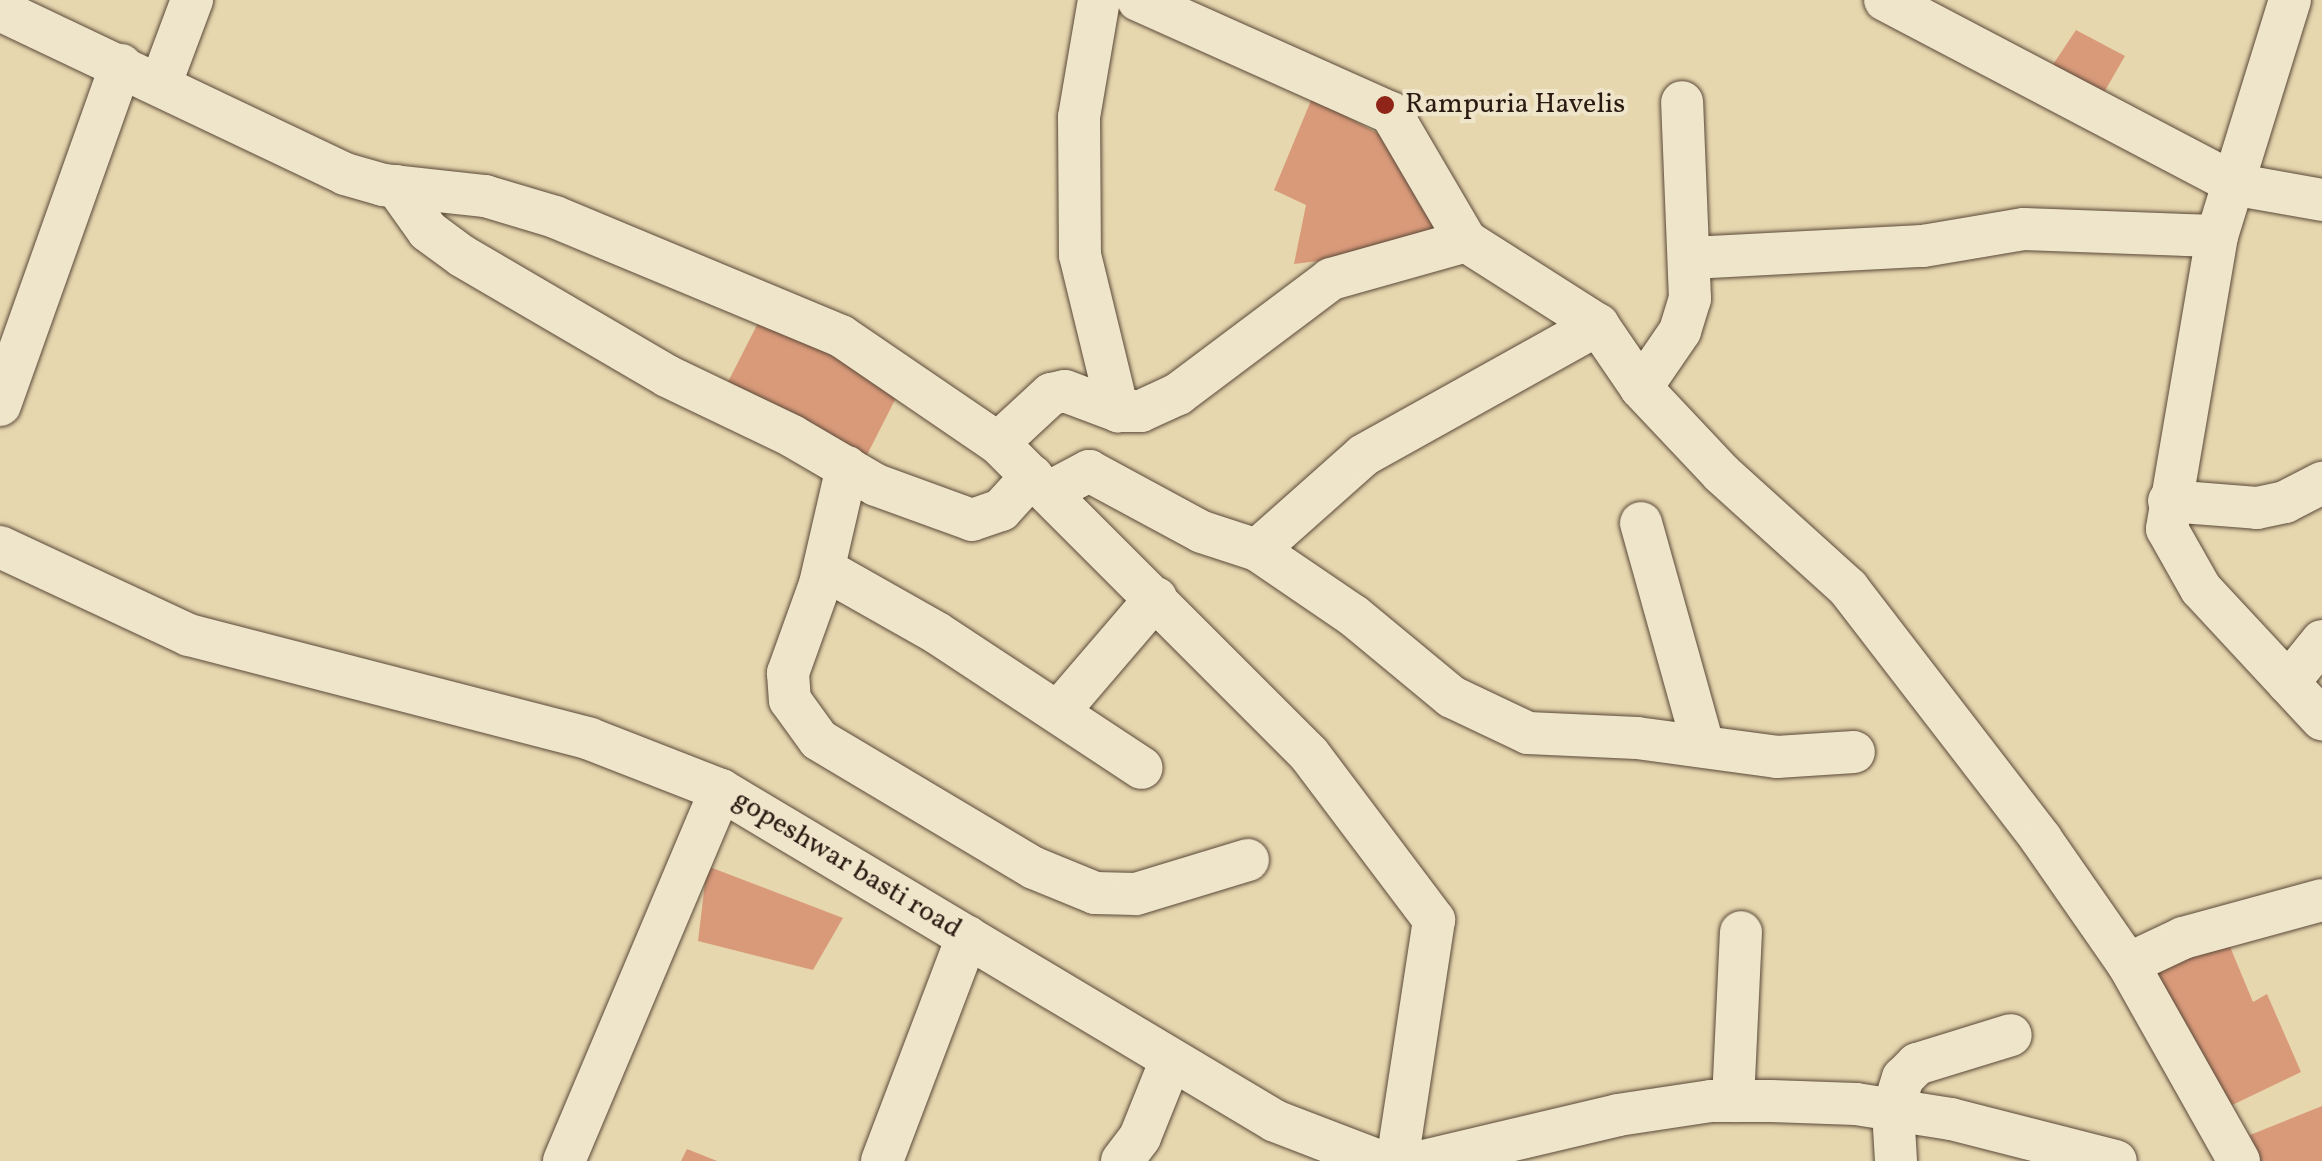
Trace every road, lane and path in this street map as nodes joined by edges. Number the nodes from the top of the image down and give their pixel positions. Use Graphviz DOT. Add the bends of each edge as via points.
graph roads {
  1 [pos="192,0"];
  2 [pos="1100,0"];
  3 [pos="1138,0"];
  4 [pos="1885,0"];
  5 [pos="2290,0"];
  6 [pos="0,10"];
  7 [pos="121,65"];
  8 [pos="160,83"];
  9 [pos="1682,102"];
  10 [pos="2238,185"];
  11 [pos="396,186"];
  12 [pos="2322,200"];
  13 [pos="2217,236"];
  14 [pos="1466,241"];
  15 [pos="1691,258"];
  16 [pos="1598,325"];
  17 [pos="1641,388"];
  18 [pos="0,405"];
  19 [pos="1118,411"];
  20 [pos="998,442"];
  21 [pos="848,467"];
  22 [pos="1042,483"];
  23 [pos="2322,483"];
  24 [pos="2169,501"];
  25 [pos="1641,523"];
  26 [pos="0,547"];
  27 [pos="1258,550"];
  28 [pos="824,568"];
  29 [pos="1156,598"];
  30 [pos="2322,641"];
  31 [pos="2288,684"];
  32 [pos="1058,711"];
  33 [pos="2322,719"];
  34 [pos="1704,745"];
  35 [pos="1854,752"];
  36 [pos="1142,768"];
  37 [pos="721,790"];
  38 [pos="1248,860"];
  39 [pos="2322,900"];
  40 [pos="1741,932"];
  41 [pos="967,937"];
  42 [pos="2128,964"];
  43 [pos="2011,1035"];
  44 [pos="1171,1060"];
  45 [pos="1733,1101"];
  46 [pos="1893,1110"];
  47 [pos="1327,1152"];
  48 [pos="564,1161"];
  49 [pos="882,1161"];
  50 [pos="1122,1161"];
  51 [pos="1378,1161"];
  52 [pos="1397,1161"];
  53 [pos="1424,1161"];
  54 [pos="1896,1161"];
  55 [pos="2116,1161"];
  56 [pos="2239,1161"];
  1 -- 8 [label="street"];
  2 -- 19 [label="street" via="1079,117 1080,255"];
  3 -- 14 [label="street" via="1391,112"];
  4 -- 10 [label="street"];
  5 -- 10 [label="street"];
  6 -- 7 [label="street"];
  7 -- 8 [label="street"];
  7 -- 18 [label="street"];
  8 -- 11 [label="street" via="345,174"];
  9 -- 15 [label="street"];
  10 -- 12 [label="street"];
  10 -- 13 [label="street"];
  11 -- 20 [label="street" via="466,193 556,217 841,336"];
  11 -- 21 [label="street" via="428,231 462,256 667,376"];
  13 -- 15 [label="street" via="2024,229 1922,246"];
  13 -- 24 [label="street"];
  14 -- 16 [label="street"];
  14 -- 19 [label="street" via="1331,278 1178,394 1141,411"];
  15 -- 17 [label="street" via="1690,299 1680,331"];
  16 -- 17 [label="street"];
  16 -- 27 [label="street" via="1364,454"];
  17 -- 42 [label="street" via="1764,516 1848,588"];
  19 -- 20 [label="street" via="1065,391 1052,394"];
  20 -- 22 [label="street"];
  21 -- 22 [label="street" via="876,485 972,520"];
  21 -- 28 [label="street"];
  22 -- 27 [label="street" via="1088,471 1202,532"];
  22 -- 29 [label="street"];
  23 -- 24 [label="street" via="2257,508"];
  24 -- 31 [label="street" via="2167,529 2201,589"];
  25 -- 34 [label="street"];
  26 -- 37 [label="street, gopeshwar basti road" via="189,635 590,740"];
  27 -- 34 [label="street" via="1452,696 1528,733"];
  28 -- 32 [label="street"];
  28 -- 38 [label="street" via="788,673 794,710 819,740 1034,868 1094,893 1136,894"];
  29 -- 32 [label="street"];
  29 -- 52 [label="street" via="1309,754 1434,920"];
  30 -- 31 [label="street"];
  31 -- 33 [label="street"];
  32 -- 36 [label="street"];
  34 -- 35 [label="street" via="1777,757"];
  37 -- 41 [label="street, gopeshwar basti road"];
  37 -- 48 [label="street"];
  39 -- 42 [label="street" via="2183,938"];
  40 -- 45 [label="street"];
  41 -- 44 [label="street, gopeshwar basti road"];
  41 -- 49 [label="street"];
  42 -- 56 [label="street"];
  43 -- 46 [label="street" via="1917,1064 1902,1078"];
  44 -- 47 [label="street, gopeshwar basti road"];
  44 -- 50 [label="street" via="1140,1137"];
  45 -- 46 [label="street"];
  45 -- 53 [label="street" via="1618,1116"];
  46 -- 54 [label="street"];
  46 -- 55 [label="street" via="2011,1130"];
  47 -- 51 [label="street, gopeshwar basti road"];
}
